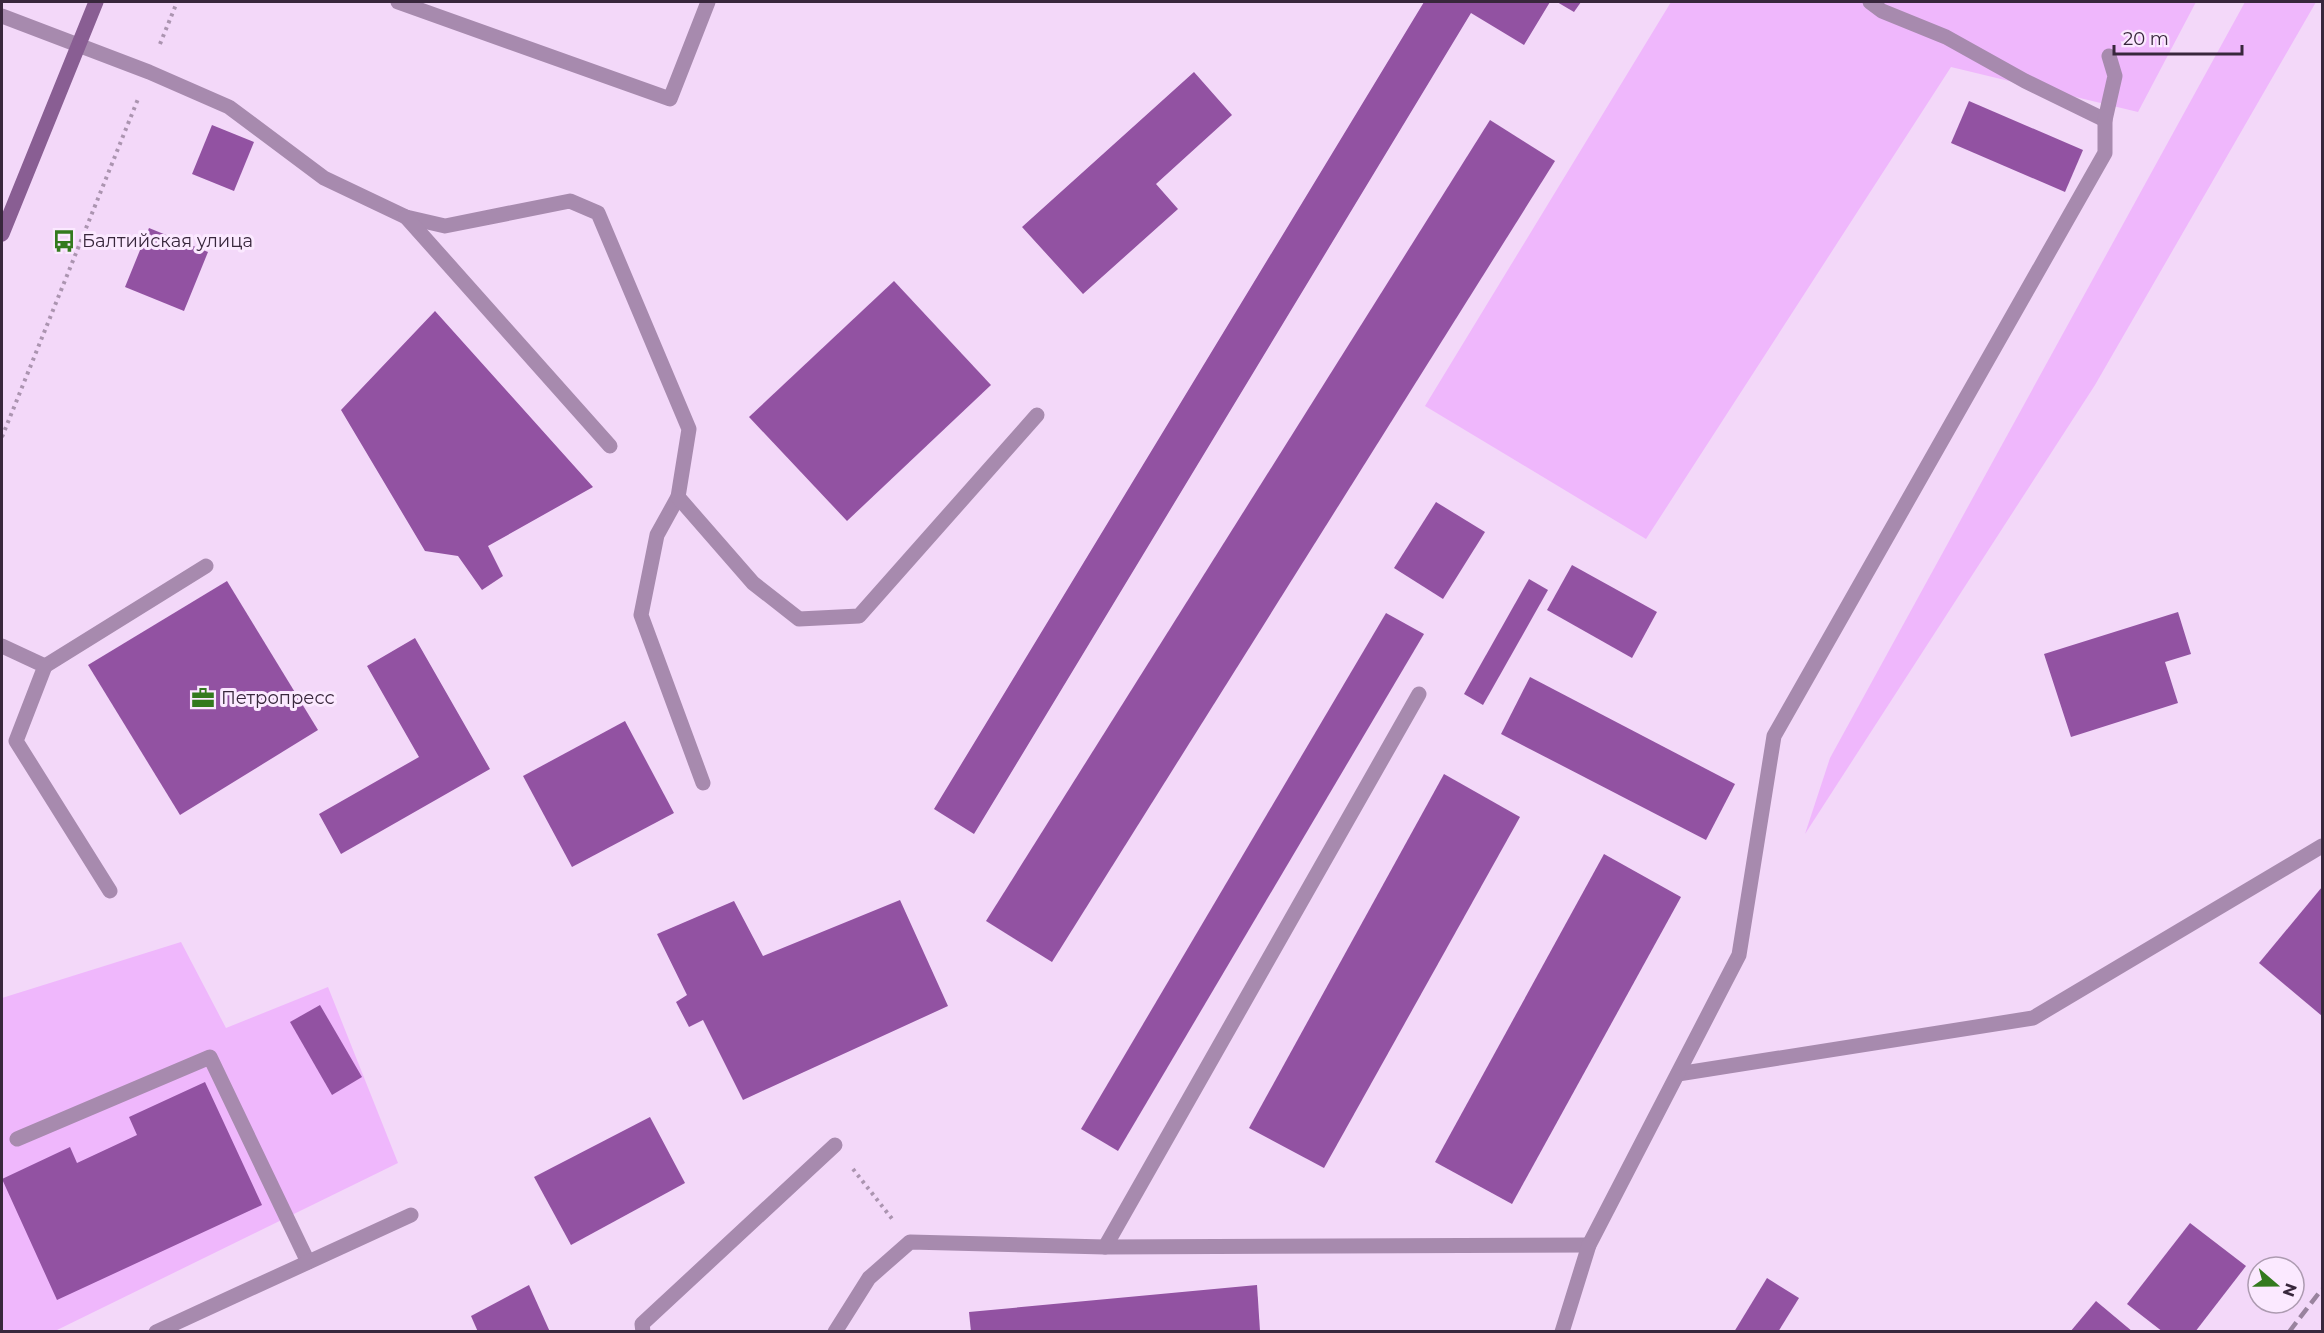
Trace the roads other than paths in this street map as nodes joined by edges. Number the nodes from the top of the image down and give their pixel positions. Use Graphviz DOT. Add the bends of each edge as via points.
graph roads {
  1 [pos="96,2"];
  2 [pos="398,2"];
  3 [pos="708,2"];
  4 [pos="1870,2"];
  5 [pos="2,16"];
  6 [pos="78,46"];
  7 [pos="2109,56"];
  8 [pos="2105,120"];
  9 [pos="406,217"];
  10 [pos="2,234"];
  11 [pos="1037,415"];
  12 [pos="610,446"];
  13 [pos="678,498"];
  14 [pos="206,566"];
  15 [pos="2,646"];
  16 [pos="45,666"];
  17 [pos="1419,694"];
  18 [pos="703,783"];
  19 [pos="2322,846"];
  20 [pos="110,891"];
  21 [pos="1678,1074"];
  22 [pos="16,1139"];
  23 [pos="834,1145"];
  24 [pos="411,1215"];
  25 [pos="1589,1245"];
  26 [pos="1105,1247"];
  27 [pos="308,1262"];
  28 [pos="156,1332"];
  29 [pos="643,1332"];
  30 [pos="835,1332"];
  31 [pos="1562,1332"];
  1 -- 6 [label="street"];
  2 -- 3 [label="lane" via="670,99"];
  4 -- 8 [label="lane"];
  5 -- 6 [label="lane"];
  6 -- 9 [label="lane" via="229,107 324,178"];
  6 -- 10 [label="street"];
  7 -- 8 [label="lane" via="2115,76"];
  8 -- 21 [label="lane" via="2106,153 1774,736 1739,955"];
  9 -- 12 [label="lane"];
  9 -- 13 [label="lane" via="445,226 570,201 598,213 689,429"];
  11 -- 13 [label="lane" via="859,616 799,619 753,583"];
  13 -- 18 [label="lane" via="657,535 641,615"];
  14 -- 16 [label="lane"];
  15 -- 16 [label="lane"];
  16 -- 20 [label="lane" via="16,741"];
  17 -- 26 [label="lane"];
  19 -- 21 [label="lane" via="2033,1018"];
  21 -- 25 [label="lane"];
  22 -- 27 [label="lane" via="210,1057"];
  23 -- 29 [label="lane" via="642,1324"];
  24 -- 27 [label="lane"];
  25 -- 26 [label="lane"];
  25 -- 31 [label="lane"];
  26 -- 30 [label="lane" via="910,1242 869,1278"];
  27 -- 28 [label="lane"];
}
